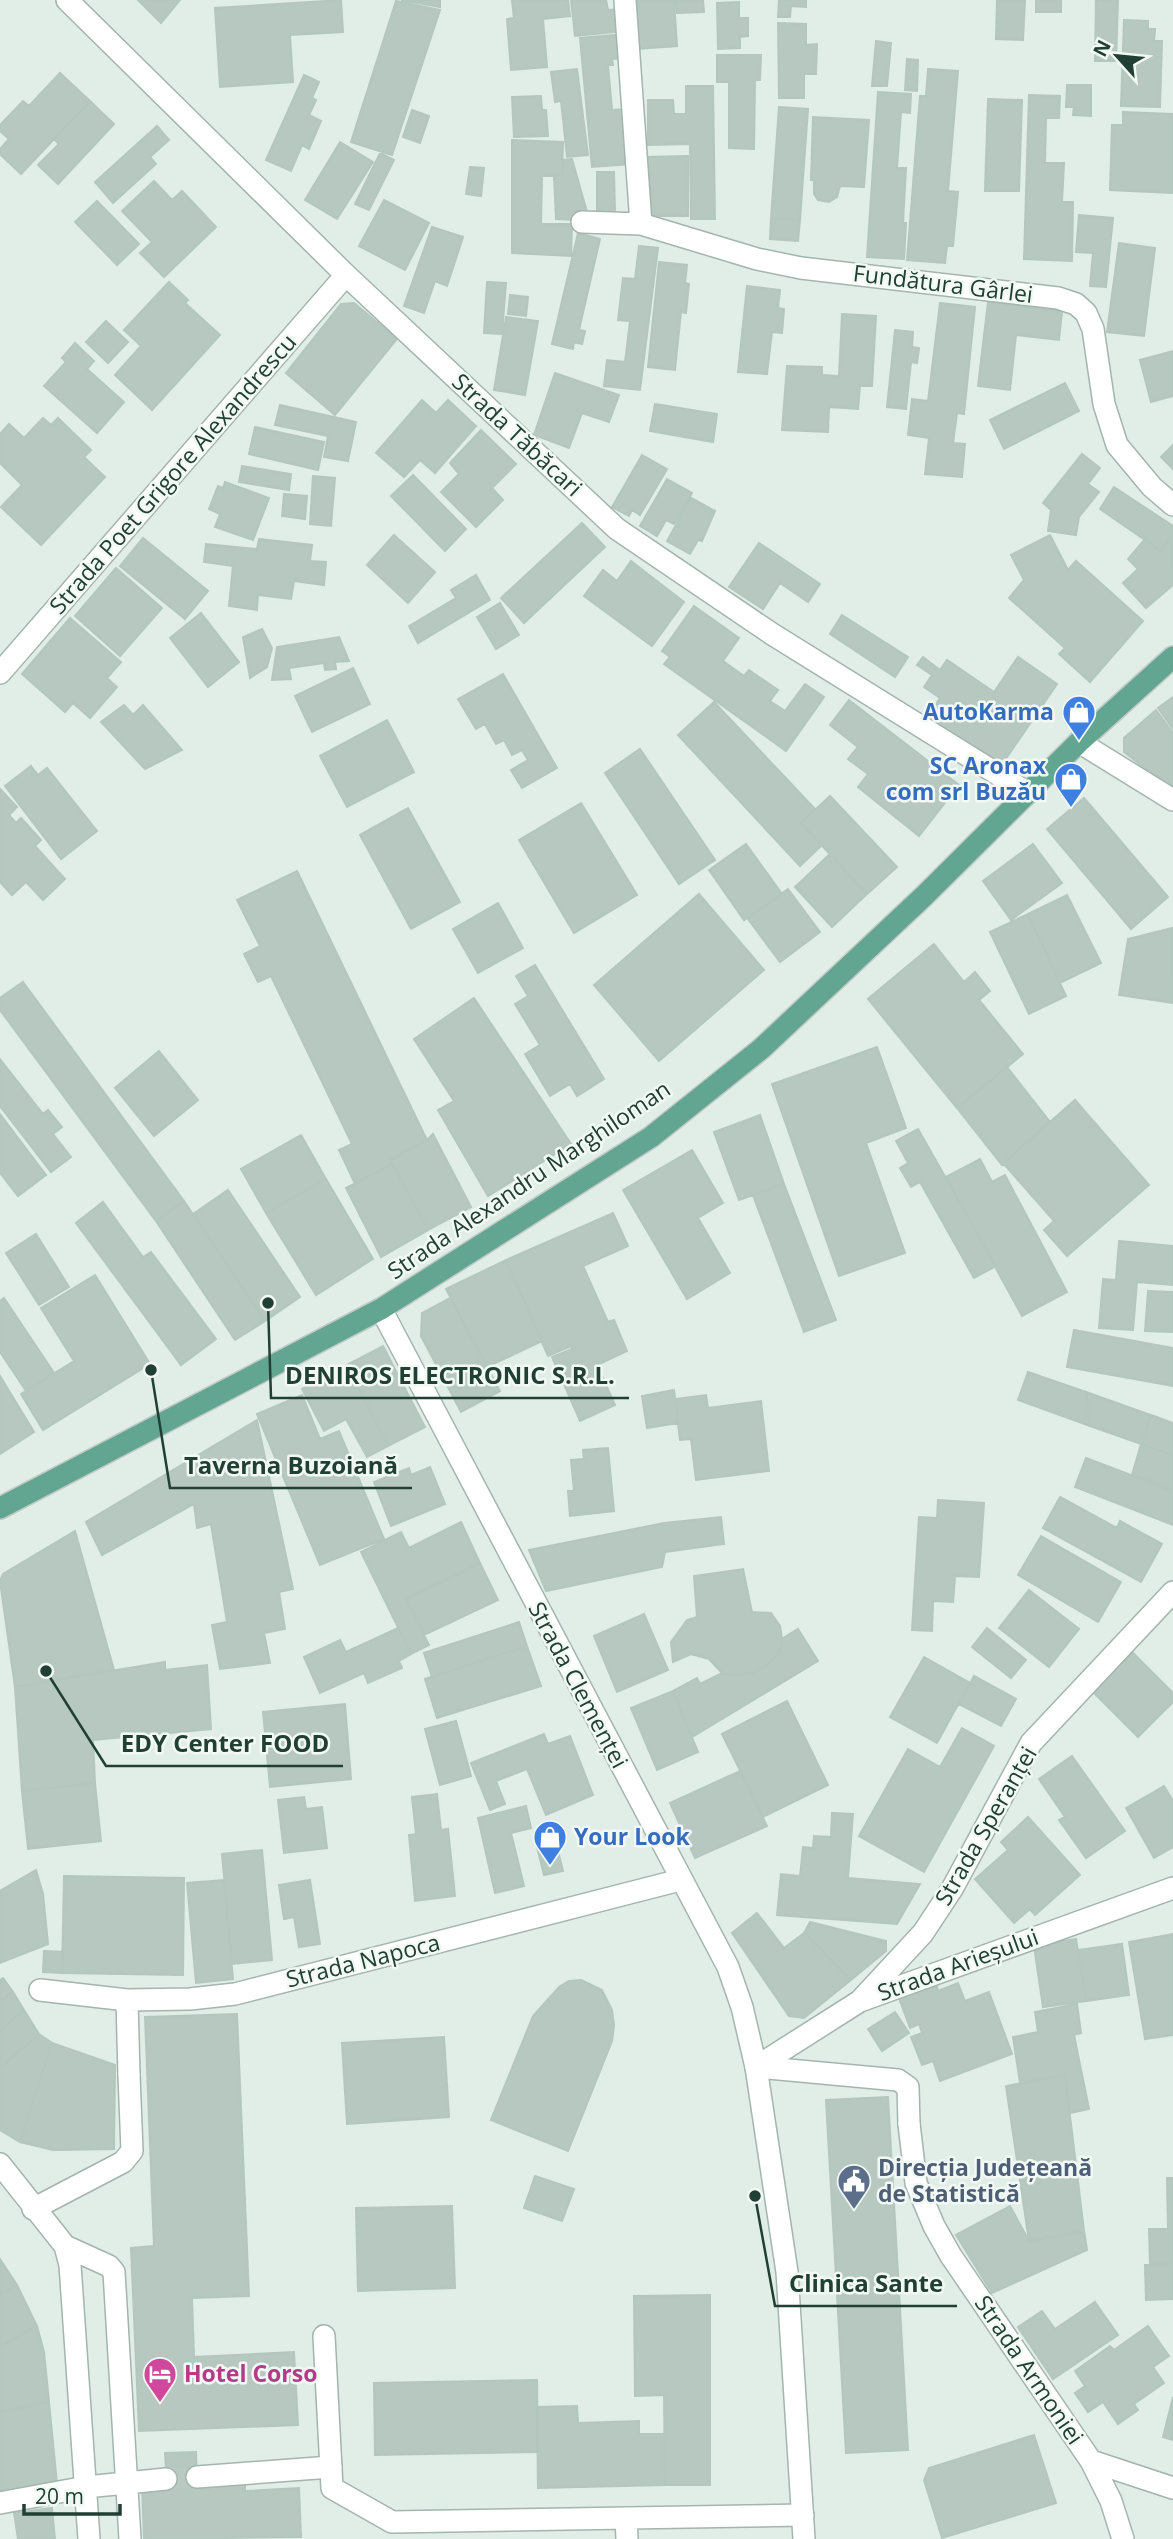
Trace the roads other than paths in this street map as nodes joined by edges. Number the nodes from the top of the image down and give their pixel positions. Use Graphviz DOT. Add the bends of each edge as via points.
graph roads {
  1 [pos="67,0"];
  2 [pos="625,0"];
  3 [pos="582,222"];
  4 [pos="641,224"];
  5 [pos="346,275"];
  6 [pos="1173,505"];
  7 [pos="1173,657"];
  8 [pos="0,673"];
  9 [pos="1079,742"];
  10 [pos="1028,793"];
  11 [pos="1173,800"];
  12 [pos="381,1309"];
  13 [pos="0,1508"];
  14 [pos="1173,1592"];
  15 [pos="680,1880"];
  16 [pos="1173,1888"];
  17 [pos="40,1990"];
  18 [pos="127,2000"];
  19 [pos="860,2001"];
  20 [pos="756,2067"];
  21 [pos="0,2164"];
  22 [pos="33,2208"];
  23 [pos="65,2246"];
  24 [pos="324,2336"];
  25 [pos="1091,2461"];
  26 [pos="197,2477"];
  27 [pos="332,2478"];
  28 [pos="166,2479"];
  29 [pos="126,2482"];
  30 [pos="86,2487"];
  31 [pos="1173,2488"];
  32 [pos="0,2503"];
  33 [pos="803,2515"];
  34 [pos="627,2528"];
  35 [pos="89,2539"];
  36 [pos="130,2539"];
  37 [pos="804,2539"];
  38 [pos="1123,2539"];
  1 -- 5 [label="street, Strada Tăbăcari"];
  2 -- 4 [label="street"];
  3 -- 4 [label="street, Fundătura Gârlei"];
  4 -- 6 [label="street, Fundătura Gârlei" via="801,268 1058,298 1076,304 1093,329 1104,404 1117,444"];
  5 -- 8 [label="street, Strada Poet Grigore Alexandrescu"];
  5 -- 10 [label="street, Strada Tăbăcari" via="617,529 772,634"];
  7 -- 9 [label="main road, Strada Alexandru Marghiloman"];
  9 -- 10 [label="main road, Strada Alexandru Marghiloman"];
  9 -- 11 [label="street"];
  10 -- 12 [label="main road, Strada Alexandru Marghiloman" via="761,1049 651,1137"];
  12 -- 13 [label="main road, Strada Alexandru Marghiloman"];
  12 -- 15 [label="street, Strada Clemenței"];
  14 -- 19 [label="street, Strada Speranței" via="1031,1744 923,1933"];
  15 -- 18 [label="street, Strada Napoca" via="235,1994"];
  15 -- 20 [label="street, Strada Clemenței" via="728,1968"];
  16 -- 19 [label="street, Strada Arieșului"];
  17 -- 18 [label="street, Strada Napoca"];
  18 -- 22 [label="street" via="132,2151 123,2162"];
  19 -- 20 [label="street, Strada Arieșului"];
  20 -- 25 [label="street, Strada Armoniei" via="898,2080 908,2087 916,2183 934,2226"];
  20 -- 33 [label="street, Strada Clemenței" via="787,2272"];
  21 -- 22 [label="street"];
  22 -- 23 [label="street"];
  23 -- 29 [label="street" via="114,2272"];
  23 -- 30 [label="street"];
  24 -- 27 [label="street"];
  25 -- 31 [label="street, Strada Armoniei"];
  25 -- 38 [label="street, Strada Armoniei"];
  26 -- 27 [label="street"];
  27 -- 34 [label="street" via="392,2522"];
  28 -- 29 [label="street"];
  29 -- 30 [label="street"];
  29 -- 36 [label="street"];
  30 -- 32 [label="street"];
  30 -- 35 [label="street"];
  33 -- 34 [label="street"];
  33 -- 37 [label="street, Strada Clemenței"];
}
